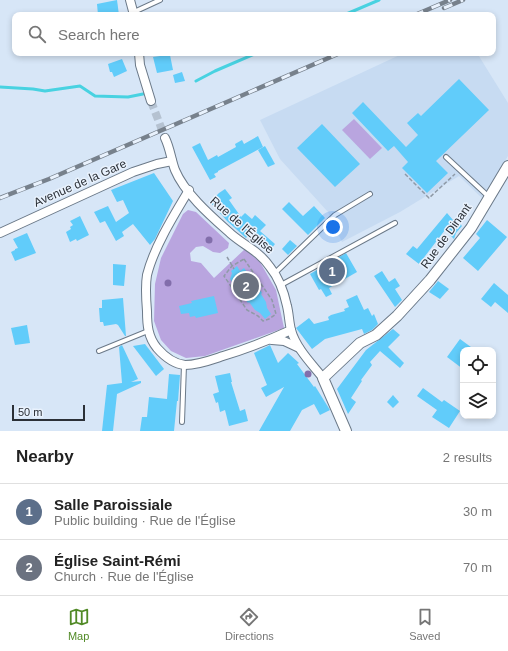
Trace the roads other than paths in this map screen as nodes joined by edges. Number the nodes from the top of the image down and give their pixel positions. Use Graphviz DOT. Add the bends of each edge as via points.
graph roads {
  1 [pos="130,0"];
  2 [pos="160,0"];
  3 [pos="134,12"];
  4 [pos="136,12"];
  5 [pos="139,56"];
  6 [pos="150,101"];
  7 [pos="166,138"];
  8 [pos="446,157"];
  9 [pos="172,161"];
  10 [pos="508,166"];
  11 [pos="188,190"];
  12 [pos="370,194"];
  13 [pos="489,198"];
  14 [pos="395,223"];
  15 [pos="0,233"];
  16 [pos="275,274"];
  17 [pos="281,285"];
  18 [pos="291,330"];
  19 [pos="148,331"];
  20 [pos="269,340"];
  21 [pos="299,348"];
  22 [pos="99,351"];
  23 [pos="184,365"];
  24 [pos="323,378"];
  25 [pos="182,422"];
  26 [pos="346,431"];
  1 -- 3 [label="street"];
  2 -- 4 [label="lane"];
  5 -- 6 [label="street"];
  7 -- 9 [label="street, Rue de l'Église"];
  8 -- 13 [label="lane"];
  9 -- 11 [label="street, Rue de l'Église"];
  9 -- 15 [label="street, Avenue de la Gare" via="133,172"];
  10 -- 13 [label="street, Rue de Dinant"];
  11 -- 16 [label="street, Rue de l'Église" via="222,226 264,258"];
  11 -- 19 [label="street" via="162,239 147,276"];
  12 -- 16 [label="lane" via="335,215"];
  13 -- 24 [label="street, Rue de Dinant" via="471,228 430,280 397,316 376,335 360,343"];
  14 -- 17 [label="lane"];
  16 -- 17 [label="street, Rue de l'Église"];
  17 -- 18 [label="street, Rue de l'Église"];
  18 -- 20 [label="street"];
  18 -- 21 [label="street, Rue de l'Église"];
  19 -- 22 [label="lane"];
  19 -- 23 [label="street" via="151,340 165,357"];
  20 -- 21 [label="street" via="284,341"];
  20 -- 23 [label="street" via="201,364"];
  21 -- 24 [label="street, Rue de l'Église"];
  23 -- 25 [label="lane"];
  24 -- 26 [label="street"];
}
